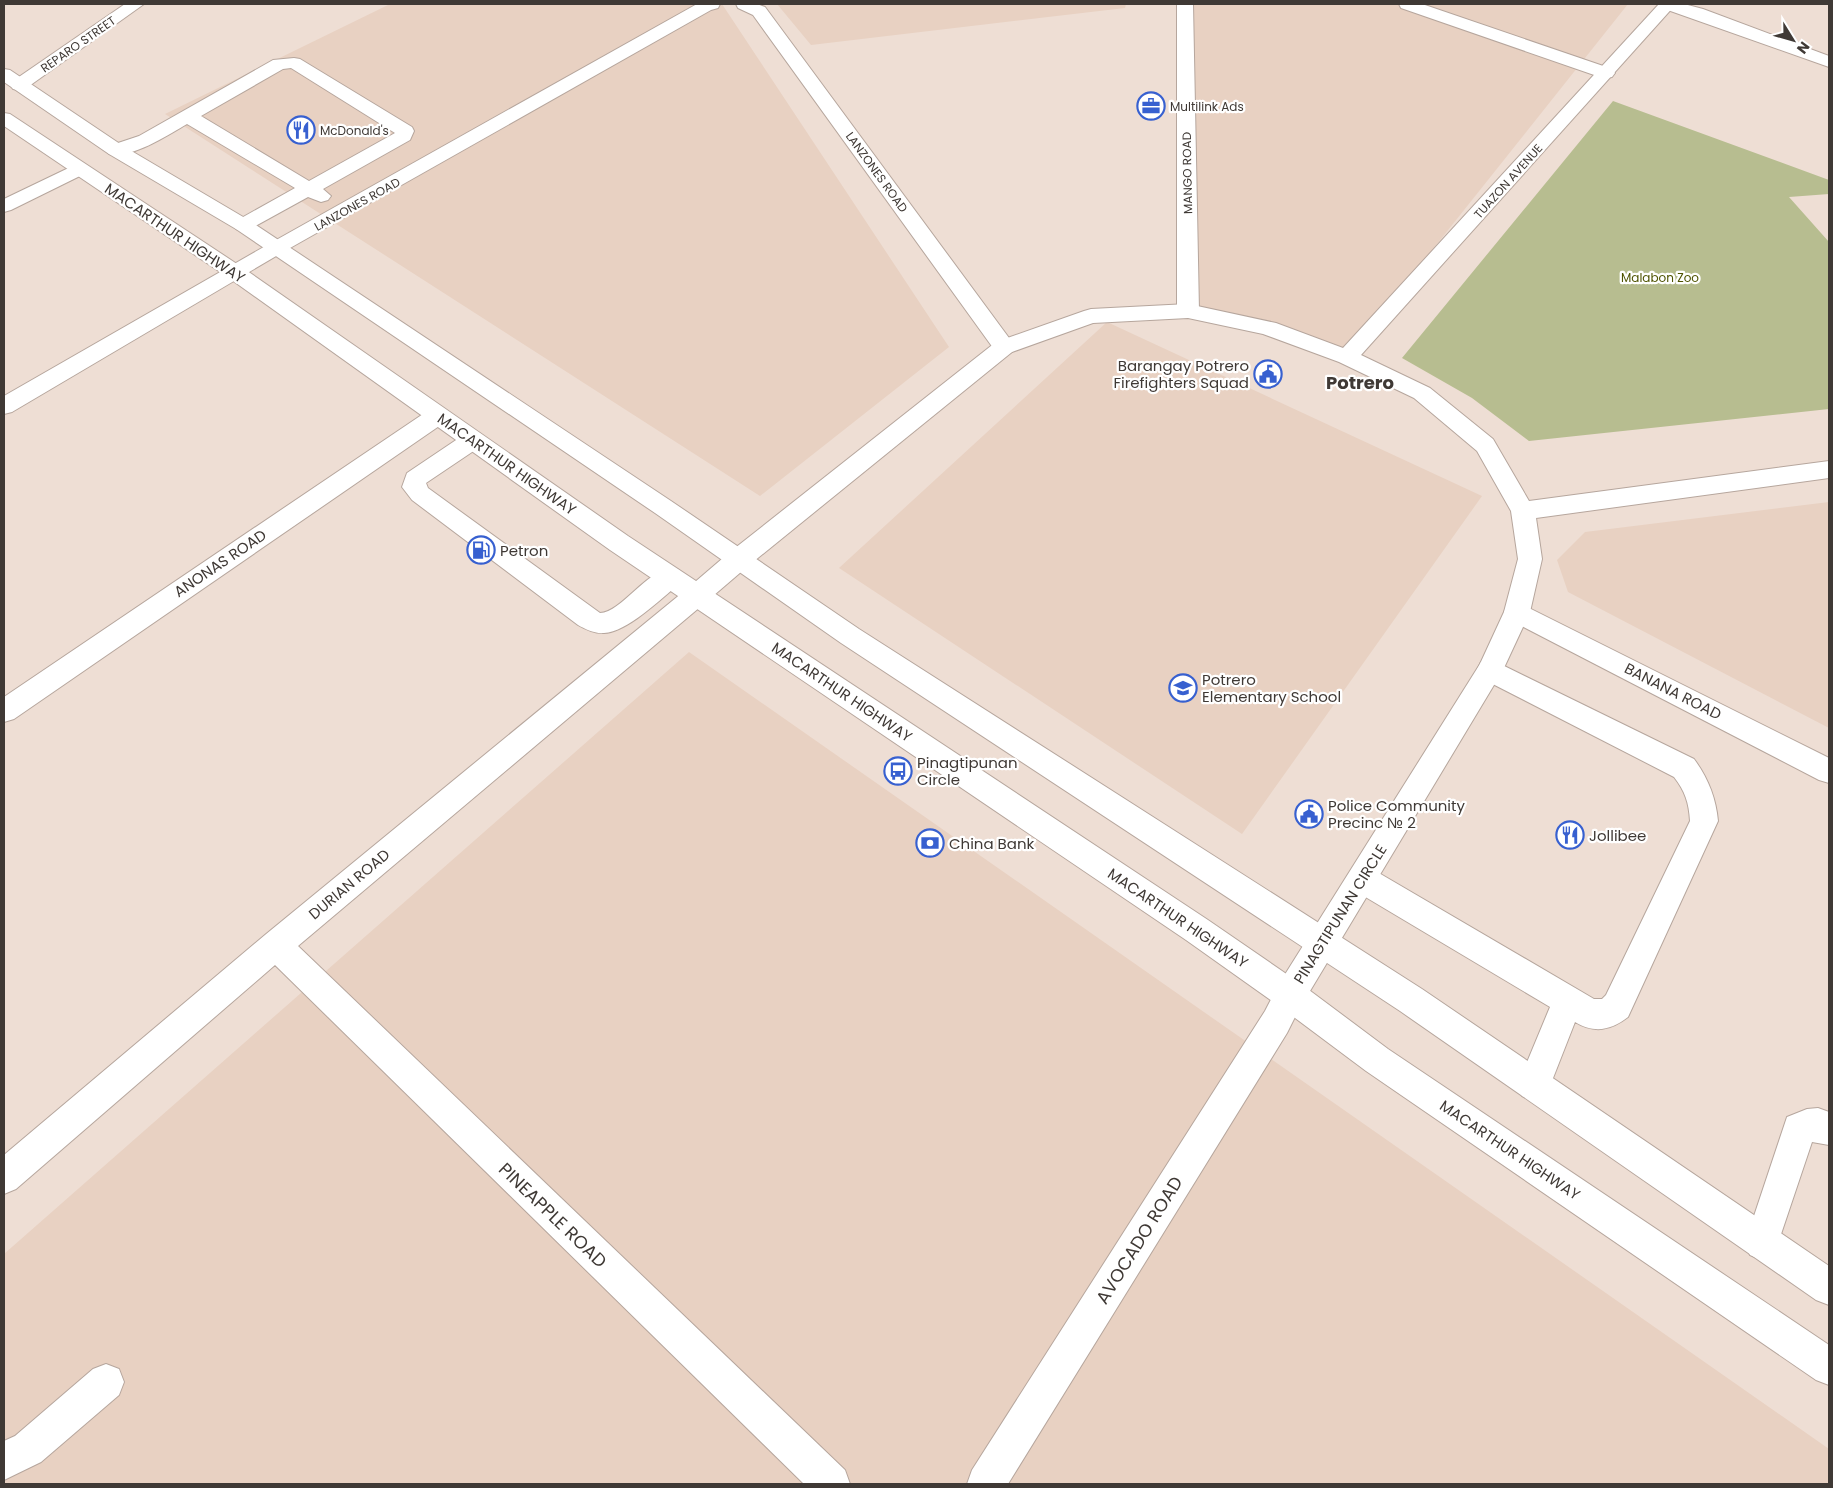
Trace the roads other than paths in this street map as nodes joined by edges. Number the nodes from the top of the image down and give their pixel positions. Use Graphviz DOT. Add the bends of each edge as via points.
graph roads {
  1 [pos="136,4"];
  2 [pos="712,4"];
  3 [pos="744,4"];
  4 [pos="1184,4"];
  5 [pos="1407,4"];
  6 [pos="1668,4"];
  7 [pos="1829,62"];
  8 [pos="1606,72"];
  9 [pos="11,79"];
  10 [pos="187,116"];
  11 [pos="4,118"];
  12 [pos="116,150"];
  13 [pos="79,169"];
  14 [pos="309,189"];
  15 [pos="4,206"];
  16 [pos="346,211"];
  17 [pos="243,225"];
  18 [pos="276,248"];
  19 [pos="236,273"];
  20 [pos="1188,311"];
  21 [pos="1004,347"];
  22 [pos="1347,357"];
  23 [pos="4,406"];
  24 [pos="437,416"];
  25 [pos="473,440"];
  26 [pos="1829,470"];
  27 [pos="1523,511"];
  28 [pos="739,559"];
  29 [pos="670,577"];
  30 [pos="697,595"];
  31 [pos="1517,612"];
  32 [pos="1490,670"];
  33 [pos="4,711"];
  34 [pos="1829,771"];
  35 [pos="1362,879"];
  36 [pos="1323,943"];
  37 [pos="276,945"];
  38 [pos="1290,995"];
  39 [pos="1568,1002"];
  40 [pos="1534,1084"];
  41 [pos="1829,1129"];
  42 [pos="4,1177"];
  43 [pos="1762,1243"];
  44 [pos="1829,1287"];
  45 [pos="1829,1367"];
  46 [pos="106,1382"];
  47 [pos="4,1461"];
  48 [pos="831,1484"];
  49 [pos="986,1484"];
  1 -- 9 [label="main road, REPARO STREET"];
  2 -- 16 [label="main road, LANZONES ROAD"];
  3 -- 21 [label="main road, LANZONES ROAD" via="759,11"];
  4 -- 20 [label="main road, MANGO ROAD"];
  5 -- 8 [label="main road"];
  6 -- 7 [label="main road"];
  6 -- 8 [label="main road, TUAZON AVENUE"];
  8 -- 22 [label="main road, TUAZON AVENUE"];
  9 -- 12 [label="main road"];
  10 -- 12 [label="main road" via="146,140"];
  10 -- 14 [label="main road"];
  10 -- 14 [label="main road" via="279,64 294,63 405,132"];
  11 -- 13 [label="main road, MACARTHUR HIGHWAY"];
  12 -- 17 [label="main road"];
  13 -- 15 [label="main road"];
  13 -- 19 [label="main road, MACARTHUR HIGHWAY"];
  14 -- 16 [label="main road"];
  14 -- 17 [label="main road"];
  16 -- 18 [label="main road, LANZONES ROAD"];
  17 -- 18 [label="main road"];
  18 -- 19 [label="main road, LANZONES ROAD"];
  18 -- 28 [label="main road"];
  19 -- 23 [label="main road, LANZONES ROAD"];
  19 -- 24 [label="main road, MACARTHUR HIGHWAY"];
  20 -- 21 [label="main road, PINAGTIPUNAN CIRCLE" via="1091,316"];
  20 -- 22 [label="main road, PINAGTIPUNAN CIRCLE" via="1268,328"];
  21 -- 28 [label="main road, PINAGTIPUNAN CIRCLE"];
  22 -- 27 [label="main road, PINAGTIPUNAN CIRCLE" via="1422,393 1485,445"];
  24 -- 25 [label="main road, MACARTHUR HIGHWAY"];
  24 -- 33 [label="main road, ANONAS ROAD"];
  25 -- 29 [label="main road, MACARTHUR HIGHWAY"];
  25 -- 29 [label="main road" via="415,479 414,488 587,618 607,623"];
  26 -- 27 [label="main road"];
  27 -- 31 [label="main road, PINAGTIPUNAN CIRCLE" via="1530,559"];
  28 -- 30 [label="main road, PINAGTIPUNAN CIRCLE"];
  28 -- 36 [label="main road" via="850,636"];
  29 -- 30 [label="main road, MACARTHUR HIGHWAY"];
  30 -- 37 [label="main road, DURIAN ROAD"];
  30 -- 38 [label="main road, MACARTHUR HIGHWAY"];
  31 -- 32 [label="main road, PINAGTIPUNAN CIRCLE"];
  31 -- 34 [label="main road, BANANA ROAD"];
  32 -- 35 [label="main road, PINAGTIPUNAN CIRCLE"];
  32 -- 39 [label="main road" via="1684,768 1696,783 1703,802 1704,821 1617,1006 1607,1014 1591,1014"];
  35 -- 36 [label="main road, PINAGTIPUNAN CIRCLE"];
  35 -- 39 [label="main road"];
  36 -- 38 [label="main road, PINAGTIPUNAN CIRCLE"];
  36 -- 40 [label="main road"];
  37 -- 42 [label="main road, DURIAN ROAD"];
  37 -- 48 [label="main road, PINEAPPLE ROAD"];
  38 -- 45 [label="main road, MACARTHUR HIGHWAY" via="1377,1060"];
  38 -- 49 [label="main road, AVOCADO ROAD"];
  39 -- 40 [label="main road"];
  40 -- 43 [label="main road"];
  41 -- 43 [label="main road" via="1810,1124 1799,1129"];
  43 -- 44 [label="main road"];
  46 -- 47 [label="main road" via="28,1449"];
}
